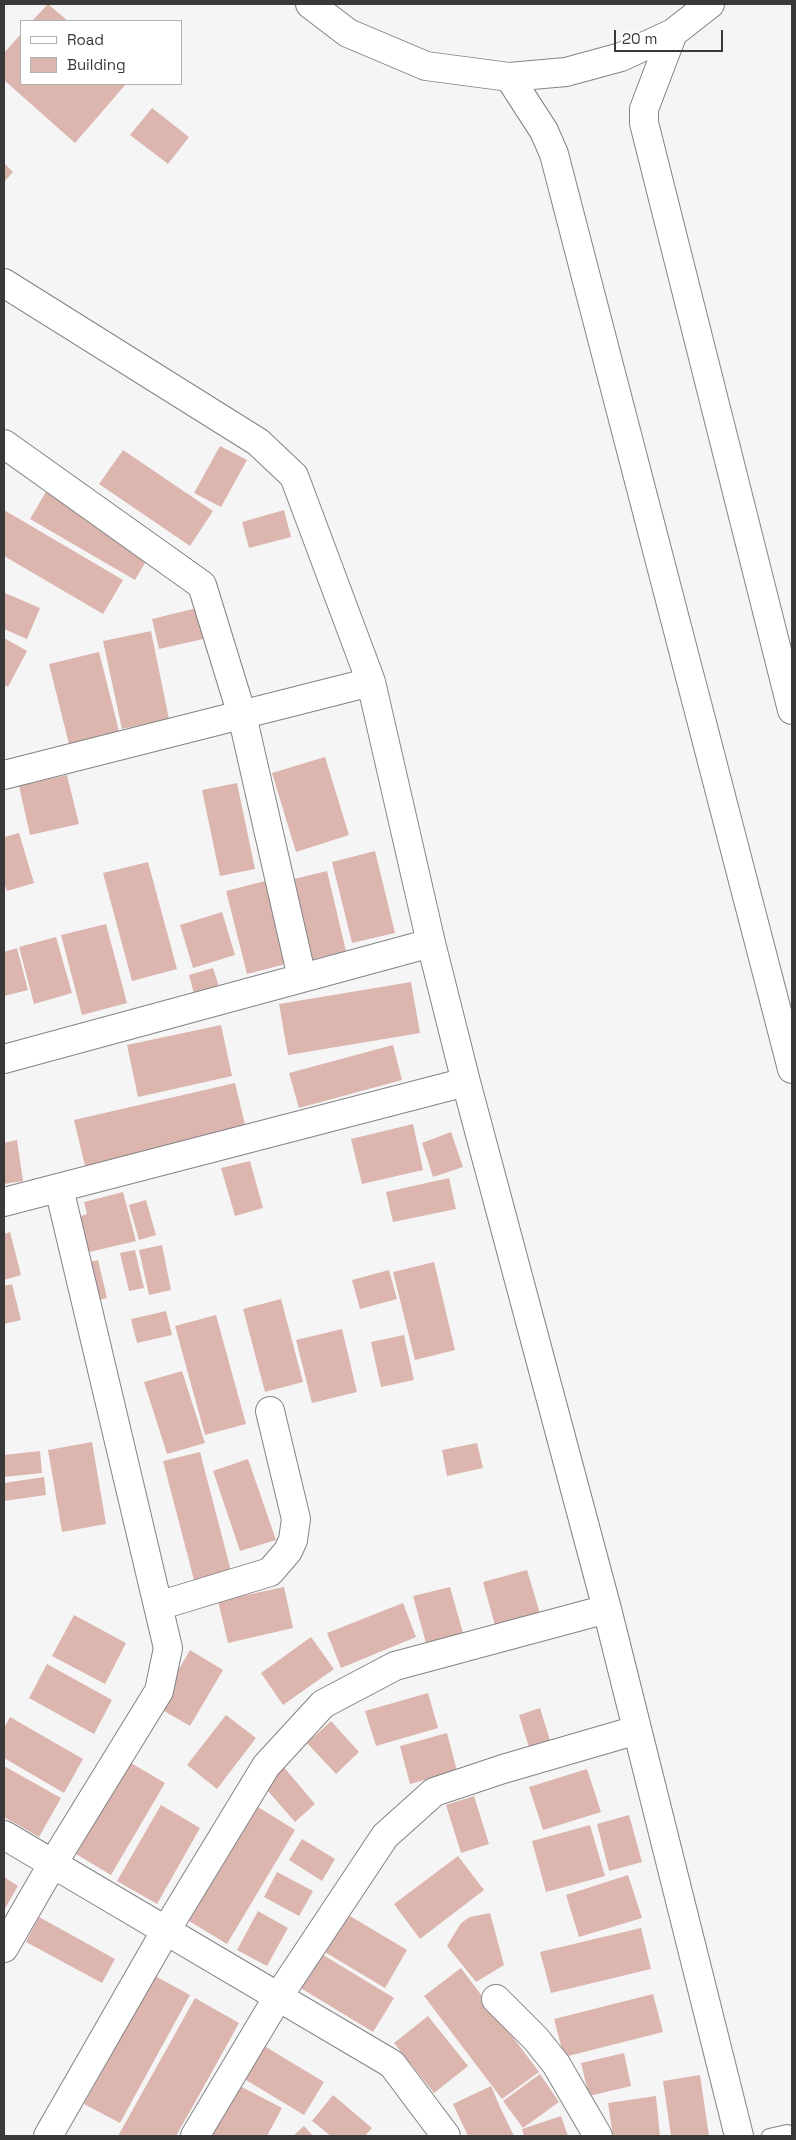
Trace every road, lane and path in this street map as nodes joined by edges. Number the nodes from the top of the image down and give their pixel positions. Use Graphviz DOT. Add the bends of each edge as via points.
graph roads {
  1 [pos="310,4"];
  2 [pos="710,4"];
  3 [pos="673,34"];
  4 [pos="509,77"];
  5 [pos="4,282"];
  6 [pos="4,444"];
  7 [pos="372,682"];
  8 [pos="792,710"];
  9 [pos="242,715"];
  10 [pos="4,775"];
  11 [pos="431,943"];
  12 [pos="302,978"];
  13 [pos="4,1059"];
  14 [pos="792,1069"];
  15 [pos="466,1082"];
  16 [pos="59,1188"];
  17 [pos="4,1202"];
  18 [pos="270,1411"];
  19 [pos="158,1606"];
  20 [pos="607,1609"];
  21 [pos="637,1730"];
  22 [pos="4,1835"];
  23 [pos="52,1865"];
  24 [pos="165,1932"];
  25 [pos="4,1948"];
  26 [pos="278,1997"];
  27 [pos="496,1999"];
  28 [pos="792,2134"];
  29 [pos="48,2136"];
  30 [pos="195,2136"];
  31 [pos="446,2136"];
  32 [pos="598,2136"];
  33 [pos="739,2136"];
  34 [pos="769,2136"];
  1 -- 4 [label="street" via="348,33 426,66"];
  2 -- 3 [label="street"];
  3 -- 4 [label="street" via="621,58 575,70"];
  3 -- 8 [label="street" via="644,109 644,124"];
  4 -- 14 [label="street" via="544,131 554,154"];
  5 -- 7 [label="street" via="258,442 294,476"];
  6 -- 9 [label="street" via="202,585"];
  7 -- 9 [label="street"];
  7 -- 11 [label="street"];
  9 -- 10 [label="street"];
  9 -- 12 [label="street"];
  11 -- 12 [label="street"];
  11 -- 15 [label="street"];
  12 -- 13 [label="street"];
  15 -- 16 [label="street"];
  15 -- 20 [label="street"];
  16 -- 17 [label="street"];
  16 -- 19 [label="street"];
  18 -- 19 [label="street" via="296,1519 288,1551 270,1572"];
  19 -- 23 [label="street" via="168,1648 160,1691"];
  20 -- 21 [label="street"];
  20 -- 24 [label="street" via="395,1666 323,1704 266,1766"];
  21 -- 26 [label="street" via="434,1792 385,1836"];
  21 -- 33 [label="street"];
  22 -- 23 [label="street"];
  23 -- 24 [label="street"];
  23 -- 25 [label="street"];
  24 -- 26 [label="street"];
  24 -- 29 [label="street"];
  26 -- 30 [label="street"];
  26 -- 31 [label="street" via="392,2064"];
  27 -- 32 [label="street" via="556,2064"];
  28 -- 34 [label="lane"];
}
